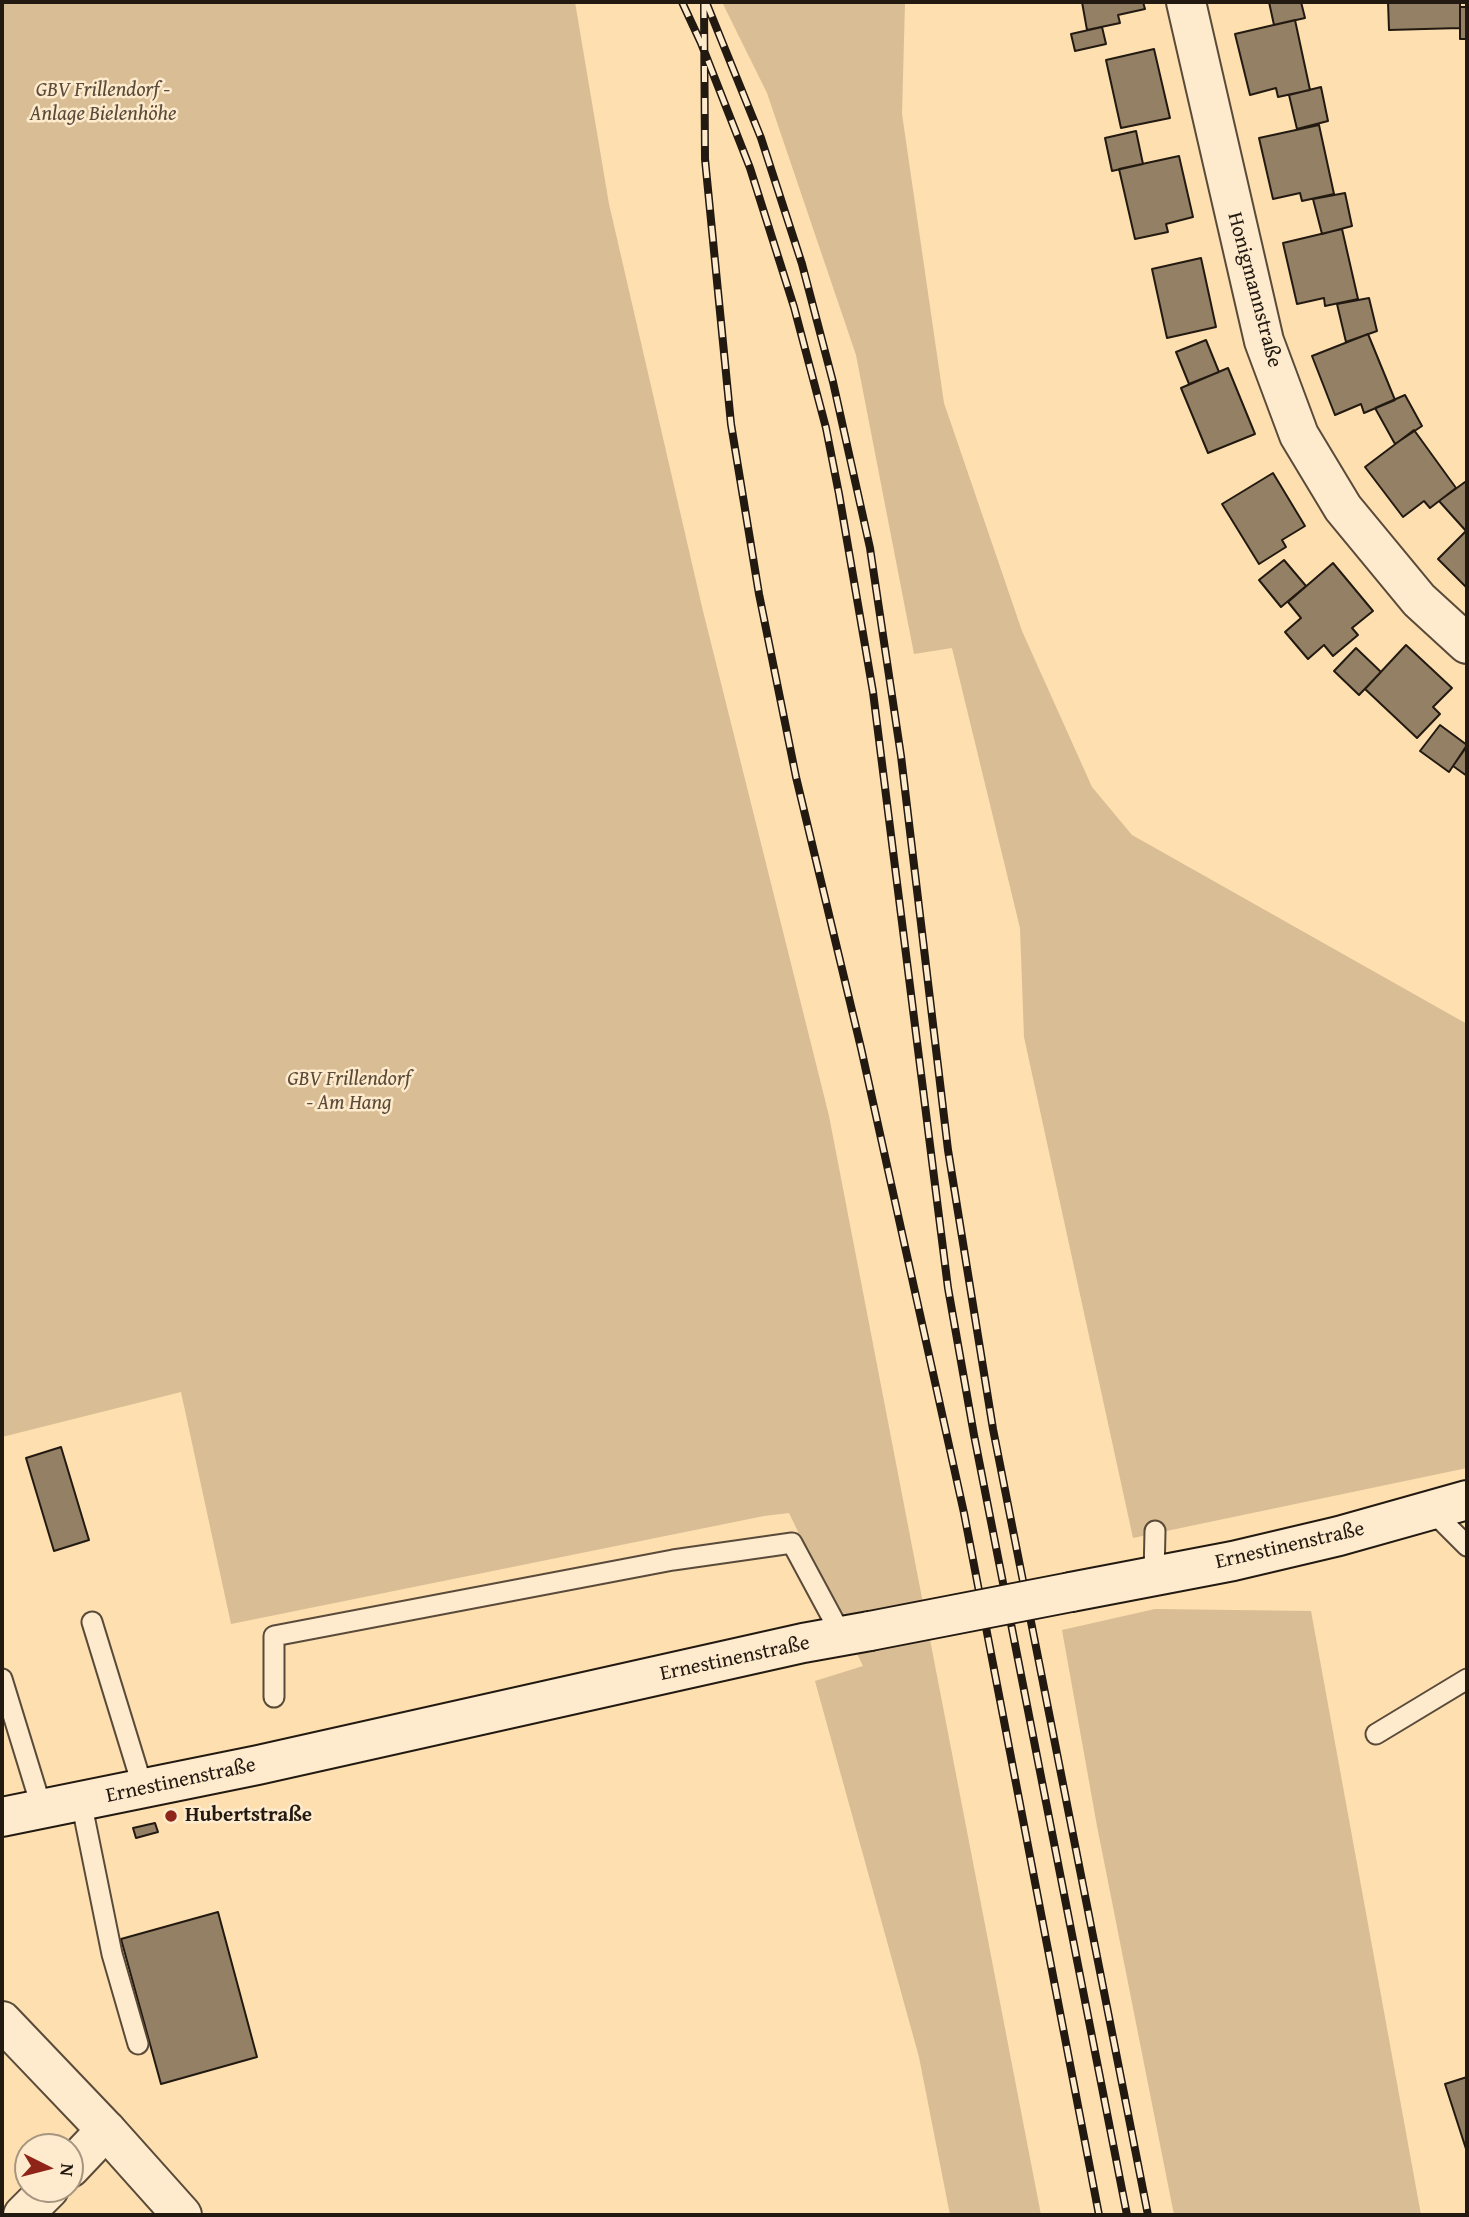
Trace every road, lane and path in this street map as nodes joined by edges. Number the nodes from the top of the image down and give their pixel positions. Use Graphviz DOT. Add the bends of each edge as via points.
graph roads {
  1 [pos="1186,2"];
  2 [pos="1467,644"];
  3 [pos="1449,1505"];
  4 [pos="1154,1531"];
  5 [pos="1467,1546"];
  6 [pos="1154,1576"];
  7 [pos="92,1622"];
  8 [pos="856,1634"];
  9 [pos="2,1679"];
  10 [pos="1467,1679"];
  11 [pos="274,1697"];
  12 [pos="1376,1734"];
  13 [pos="143,1788"];
  14 [pos="81,1801"];
  15 [pos="15,1816"];
  16 [pos="2,2021"];
  17 [pos="138,2044"];
  18 [pos="106,2130"];
  19 [pos="84,2153"];
  20 [pos="182,2215"];
  1 -- 2 [label="main road, Honigmannstraße" via="1264,341 1299,435 1343,508 1419,600"];
  3 -- 5 [label="lane"];
  3 -- 6 [label="main road, Ernestinenstraße" via="1339,1536"];
  4 -- 6 [label="lane"];
  6 -- 8 [label="main road, Ernestinenstraße, bridge"];
  7 -- 13 [label="lane"];
  8 -- 11 [label="lane" via="792,1543 662,1562 274,1636"];
  8 -- 13 [label="main road, Ernestinenstraße"];
  9 -- 15 [label="lane"];
  10 -- 12 [label="lane"];
  13 -- 14 [label="main road, Ernestinenstraße"];
  14 -- 15 [label="main road, Ernestinenstraße"];
  14 -- 17 [label="lane" via="112,1954"];
  16 -- 18 [label="main road"];
  18 -- 19 [label="main road"];
  18 -- 20 [label="main road"];
}
